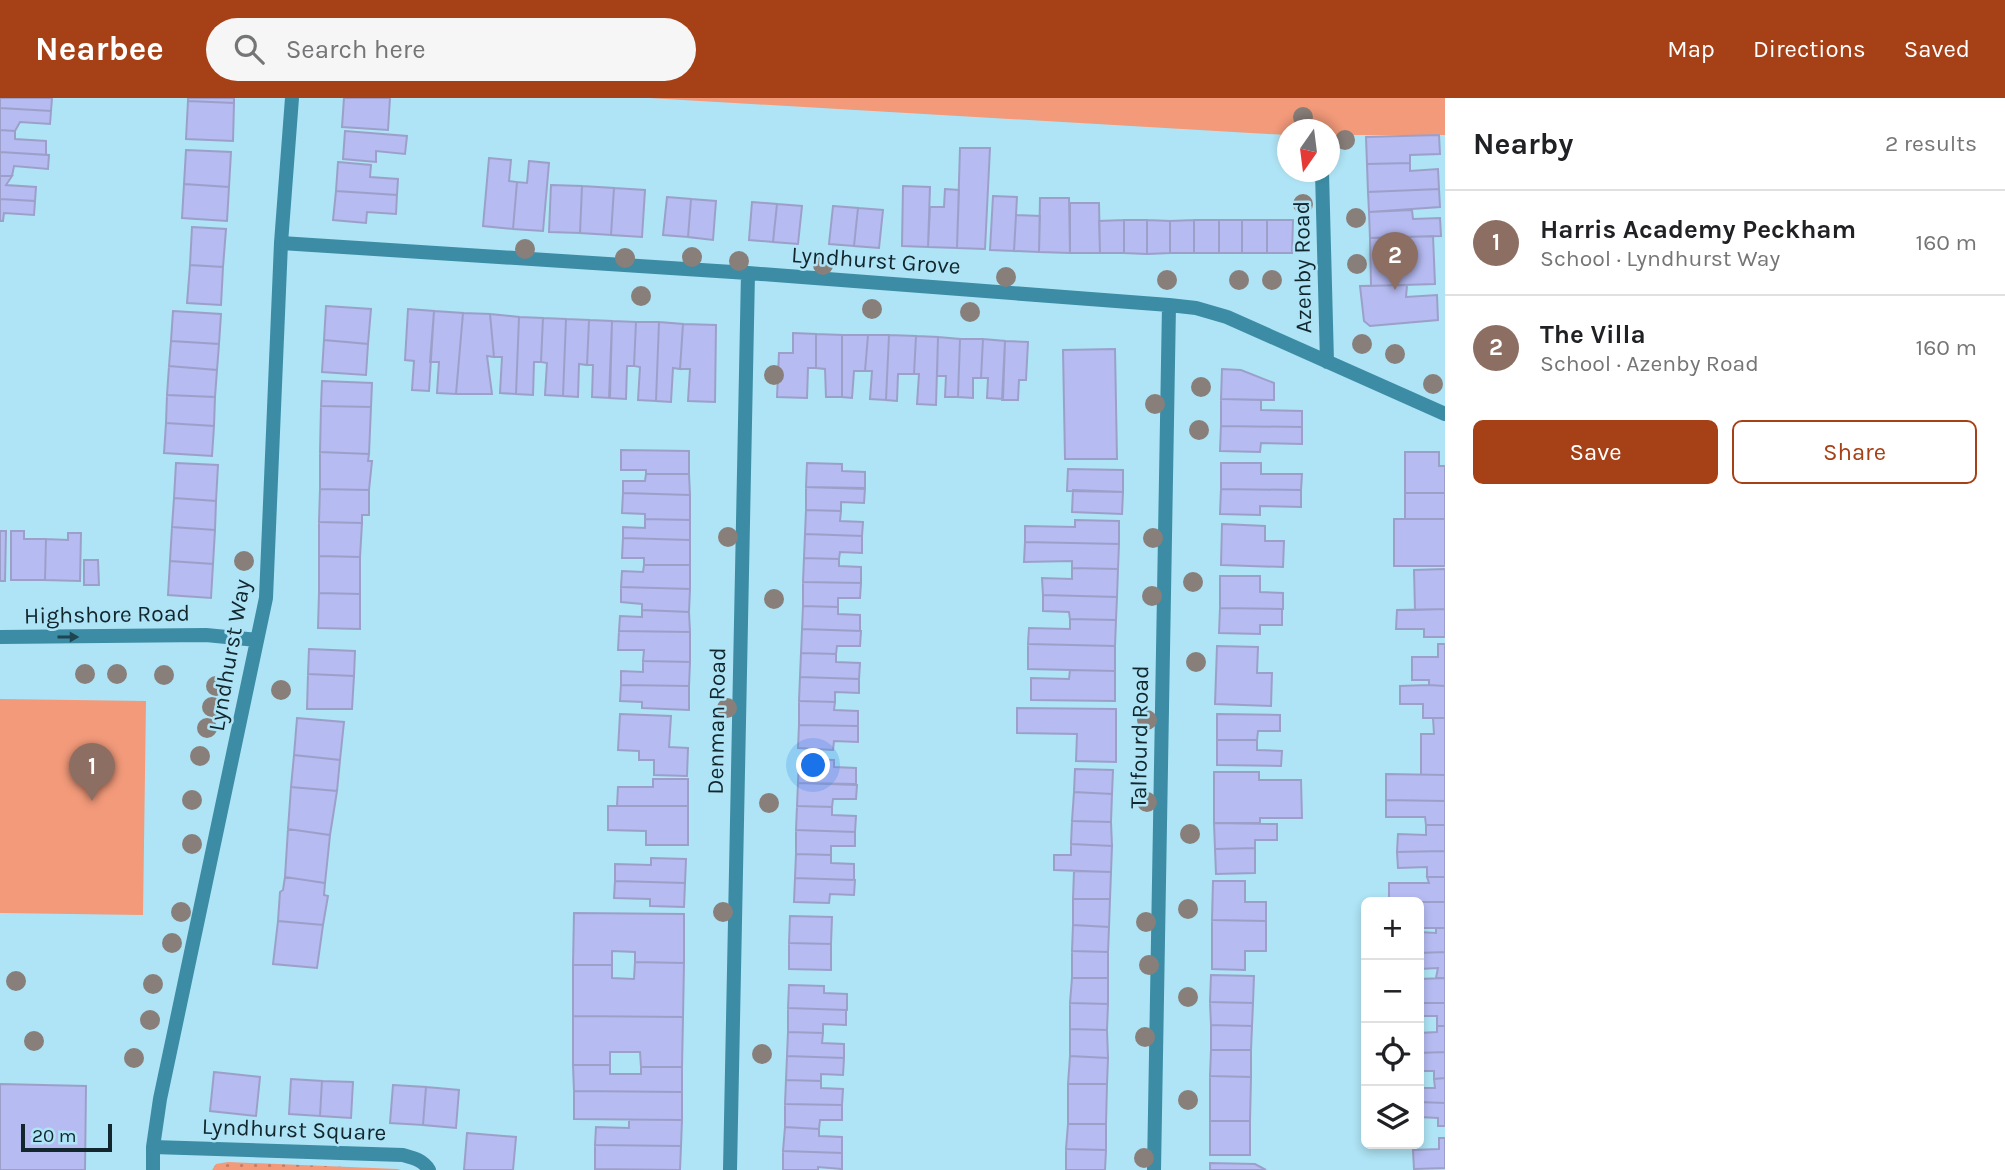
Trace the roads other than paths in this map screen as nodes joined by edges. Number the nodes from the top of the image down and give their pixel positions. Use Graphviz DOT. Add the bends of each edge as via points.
graph roads {
  1 [pos="292,98"];
  2 [pos="1322,182"];
  3 [pos="281,243"];
  4 [pos="748,273"];
  5 [pos="1169,305"];
  6 [pos="1326,362"];
  7 [pos="1445,414"];
  8 [pos="0,638"];
  9 [pos="257,640"];
  10 [pos="153,1147"];
  11 [pos="153,1170"];
  12 [pos="429,1170"];
  13 [pos="730,1170"];
  14 [pos="1154,1170"];
  1 -- 3 [label="street, Lyndhurst Way"];
  2 -- 6 [label="street, Azenby Road"];
  3 -- 4 [label="street, Lyndhurst Grove"];
  3 -- 9 [label="street, Lyndhurst Way" via="265,598"];
  4 -- 5 [label="street, Lyndhurst Grove"];
  4 -- 13 [label="street, Denman Road"];
  5 -- 6 [label="street, Lyndhurst Grove" via="1227,317"];
  5 -- 14 [label="street, Talfourd Road"];
  6 -- 7 [label="street, Lyndhurst Grove"];
  8 -- 9 [label="street, Highshore Road, one-way" via="206,635"];
  9 -- 10 [label="street, Lyndhurst Way"];
  10 -- 11 [label="street, Lyndhurst Way"];
  10 -- 12 [label="street, Lyndhurst Square" via="403,1155"];
}
